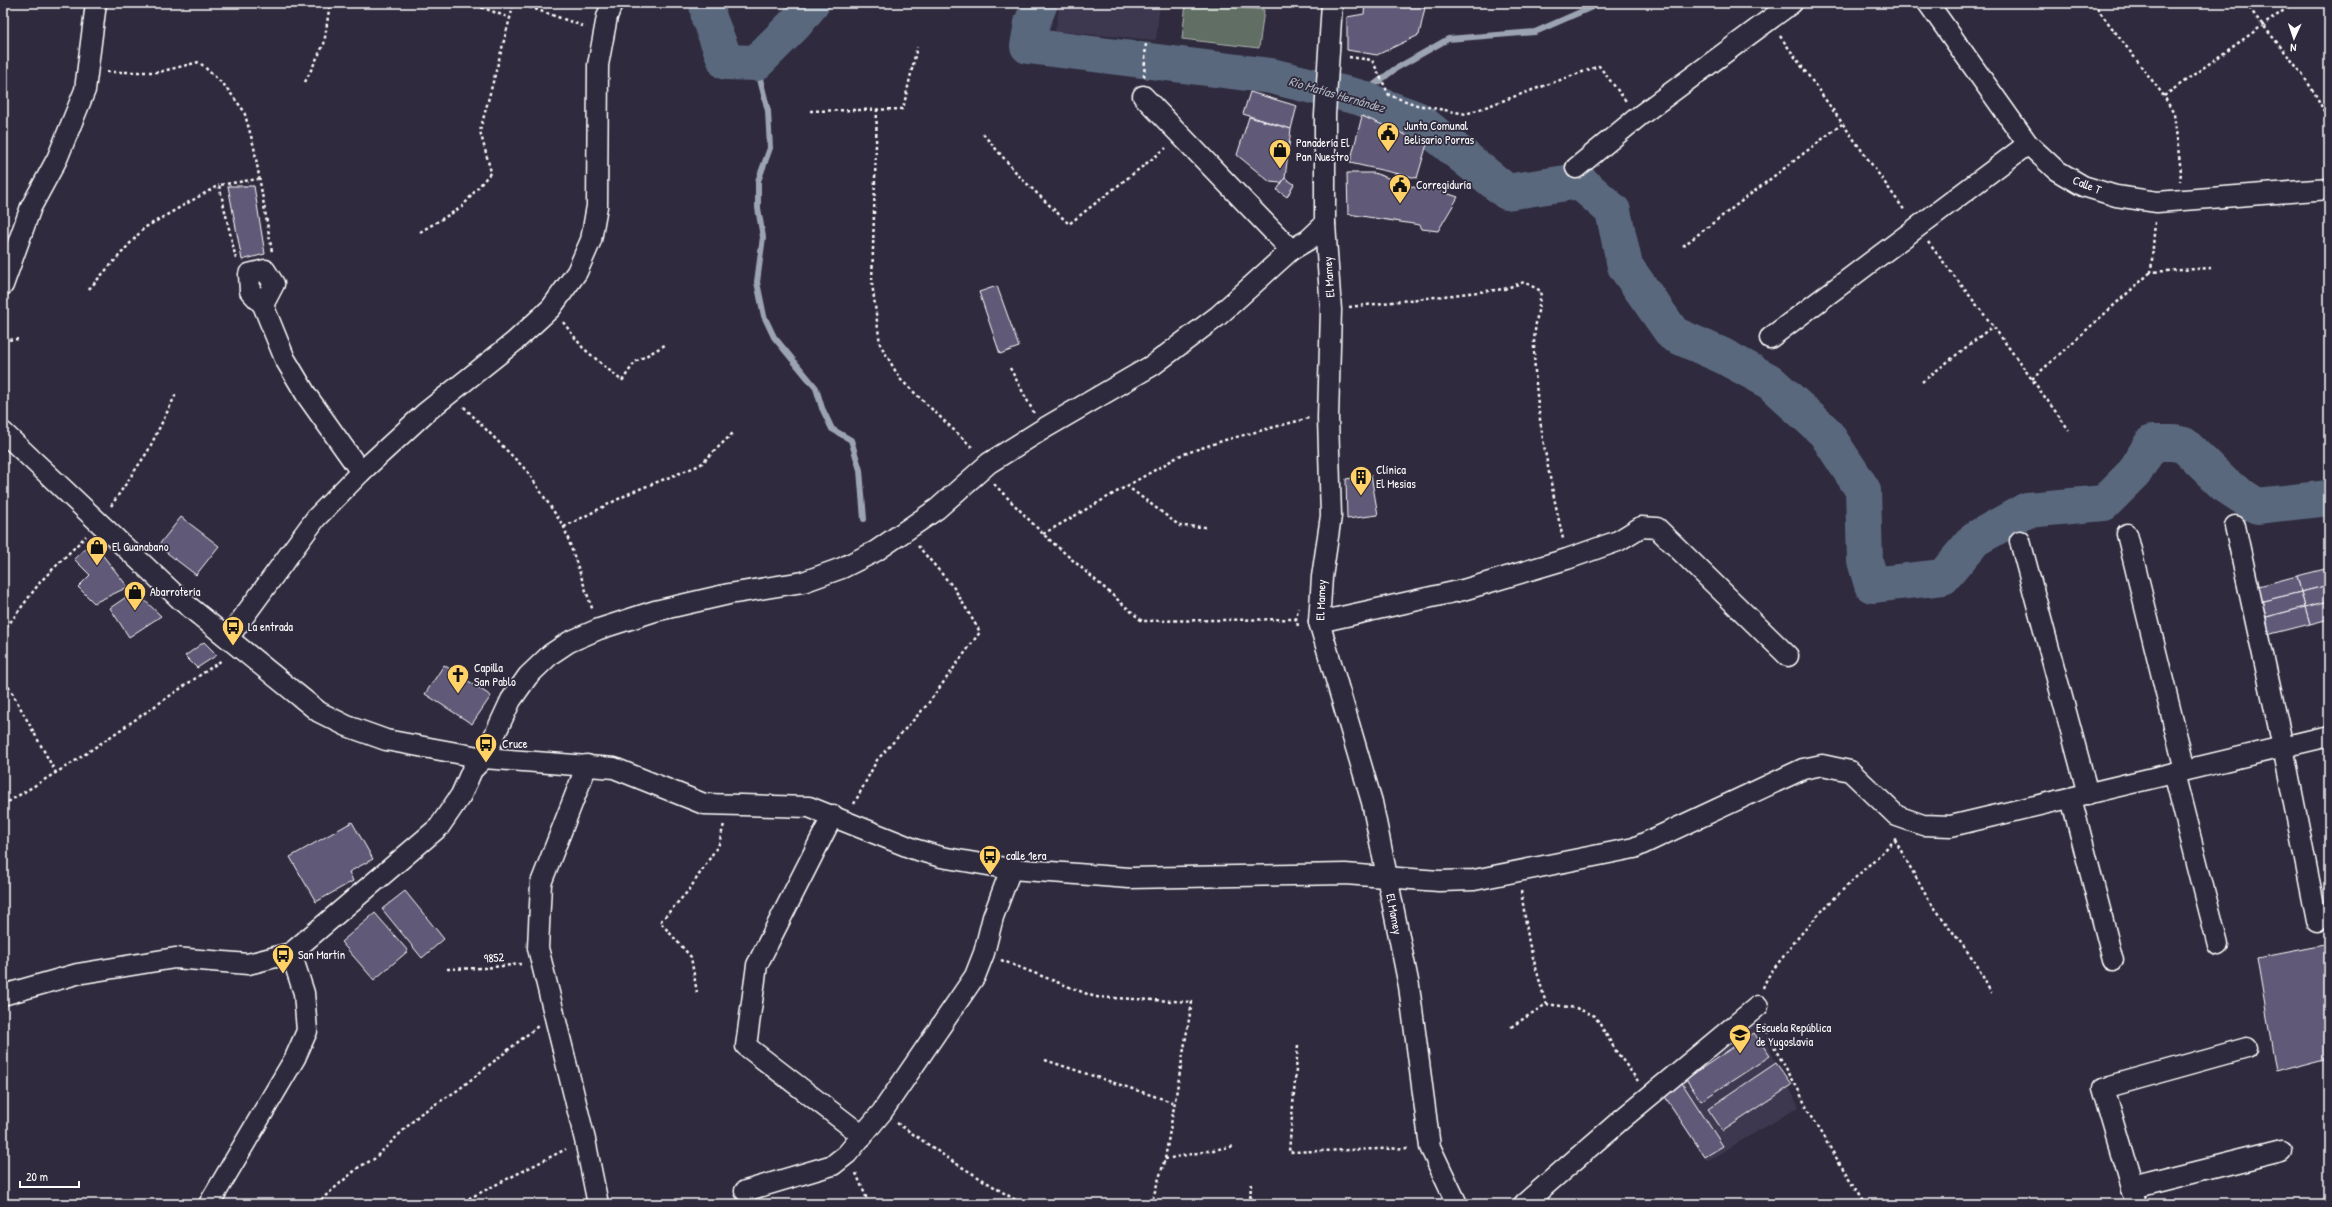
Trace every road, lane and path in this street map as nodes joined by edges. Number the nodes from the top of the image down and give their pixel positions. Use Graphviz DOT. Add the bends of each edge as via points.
graph roads {
  1 [pos="96,3"];
  2 [pos="330,3"];
  3 [pos="470,3"];
  4 [pos="514,3"];
  5 [pos="518,3"];
  6 [pos="612,3"];
  7 [pos="1332,3"];
  8 [pos="1792,3"];
  9 [pos="1928,3"];
  10 [pos="2093,3"];
  11 [pos="2246,3"];
  12 [pos="2294,3"];
  13 [pos="510,18"];
  14 [pos="1769,21"];
  15 [pos="2262,26"];
  16 [pos="603,34"];
  17 [pos="1146,42"];
  18 [pos="917,47"];
  19 [pos="1330,60"];
  20 [pos="87,73"];
  21 [pos="305,82"];
  22 [pos="1144,96"];
  23 [pos="2164,96"];
  24 [pos="877,109"];
  25 [pos="810,111"];
  26 [pos="1638,117"];
  27 [pos="1842,124"];
  28 [pos="2329,133"];
  29 [pos="983,134"];
  30 [pos="1181,136"];
  31 [pos="2028,144"];
  32 [pos="1576,168"];
  33 [pos="258,179"];
  34 [pos="219,185"];
  35 [pos="2329,189"];
  36 [pos="2179,200"];
  37 [pos="2157,202"];
  38 [pos="1325,224"];
  39 [pos="1916,227"];
  40 [pos="420,232"];
  41 [pos="1683,246"];
  42 [pos="1291,250"];
  43 [pos="2211,268"];
  44 [pos="257,272"];
  45 [pos="2151,272"];
  46 [pos="3,285"];
  47 [pos="89,289"];
  48 [pos="552,308"];
  49 [pos="1331,310"];
  50 [pos="1993,326"];
  51 [pos="1770,338"];
  52 [pos="21,339"];
  53 [pos="3,340"];
  54 [pos="665,345"];
  55 [pos="1010,368"];
  56 [pos="2032,379"];
  57 [pos="1922,382"];
  58 [pos="177,392"];
  59 [pos="450,393"];
  60 [pos="1313,417"];
  61 [pos="1043,429"];
  62 [pos="2069,430"];
  63 [pos="3,432"];
  64 [pos="734,432"];
  65 [pos="985,467"];
  66 [pos="361,472"];
  67 [pos="1127,486"];
  68 [pos="100,523"];
  69 [pos="2235,526"];
  70 [pos="564,527"];
  71 [pos="1206,527"];
  72 [pos="905,533"];
  73 [pos="1043,534"];
  74 [pos="2127,534"];
  75 [pos="2020,541"];
  76 [pos="1567,559"];
  77 [pos="1296,620"];
  78 [pos="1319,622"];
  79 [pos="599,629"];
  80 [pos="3,632"];
  81 [pos="234,643"];
  82 [pos="1788,656"];
  83 [pos="3,676"];
  84 [pos="2329,736"];
  85 [pos="2283,747"];
  86 [pos="484,758"];
  87 [pos="587,765"];
  88 [pos="2179,772"];
  89 [pos="56,773"];
  90 [pos="2080,796"];
  91 [pos="3,805"];
  92 [pos="728,806"];
  93 [pos="1897,816"];
  94 [pos="839,818"];
  95 [pos="1895,840"];
  96 [pos="1011,869"];
  97 [pos="1518,873"];
  98 [pos="1387,878"];
  99 [pos="2317,921"];
  100 [pos="2218,945"];
  101 [pos="291,953"];
  102 [pos="984,953"];
  103 [pos="2112,960"];
  104 [pos="542,962"];
  105 [pos="447,969"];
  106 [pos="697,993"];
  107 [pos="1990,993"];
  108 [pos="3,995"];
  109 [pos="1546,1004"];
  110 [pos="1758,1006"];
  111 [pos="554,1014"];
  112 [pos="1511,1027"];
  113 [pos="1298,1046"];
  114 [pos="2247,1048"];
  115 [pos="1045,1060"];
  116 [pos="1649,1096"];
  117 [pos="1175,1102"];
  118 [pos="882,1112"];
  119 [pos="863,1136"];
  120 [pos="585,1140"];
  121 [pos="1235,1146"];
  122 [pos="1430,1148"];
  123 [pos="2281,1151"];
  124 [pos="847,1154"];
  125 [pos="1165,1159"];
  126 [pos="1251,1182"];
  127 [pos="745,1191"];
  128 [pos="2134,1196"];
  129 [pos="209,1204"];
  130 [pos="316,1204"];
  131 [pos="458,1204"];
  132 [pos="598,1204"];
  133 [pos="869,1204"];
  134 [pos="1022,1204"];
  135 [pos="1151,1204"];
  136 [pos="1250,1204"];
  137 [pos="1457,1204"];
  138 [pos="1524,1204"];
  139 [pos="1865,1204"];
  1 -- 20 [label="street"];
  2 -- 21 [label="path" via="324,44"];
  3 -- 13 [label="path"];
  4 -- 13 [label="path"];
  5 -- 16 [label="path"];
  6 -- 16 [label="street"];
  7 -- 19 [label="street, El Mamey"];
  8 -- 14 [label="street"];
  9 -- 31 [label="street, Calle T"];
  10 -- 23 [label="path"];
  11 -- 15 [label="path"];
  12 -- 15 [label="path"];
  13 -- 40 [label="path" via="480,131 491,172 462,208"];
  14 -- 26 [label="street"];
  14 -- 27 [label="path"];
  15 -- 23 [label="path"];
  15 -- 28 [label="path" via="2306,80 2328,119"];
  16 -- 48 [label="street" via="598,65 598,187 591,240 580,266"];
  17 -- 22 [label="path"];
  18 -- 24 [label="path" via="903,109"];
  19 -- 26 [label="path" via="1372,60 1389,95 1417,105 1466,114 1599,66"];
  19 -- 38 [label="street, El Mamey" via="1325,115"];
  20 -- 33 [label="path" via="159,72 198,62 225,86 244,110 254,147"];
  20 -- 46 [label="street" via="85,90 74,118 57,159 31,207"];
  22 -- 30 [label="street"];
  23 -- 36 [label="path" via="2174,114 2181,172"];
  24 -- 25 [label="path"];
  24 -- 65 [label="path" via="872,283 880,344 900,379"];
  26 -- 32 [label="street"];
  27 -- 39 [label="path"];
  27 -- 41 [label="path"];
  29 -- 30 [label="path" via="1021,178 1069,224"];
  30 -- 42 [label="street"];
  31 -- 37 [label="street, Calle T" via="2056,170 2082,186 2116,196"];
  31 -- 39 [label="street"];
  33 -- 34 [label="path"];
  33 -- 44 [label="path" via="273,254"];
  34 -- 44 [label="path" via="238,270"];
  34 -- 47 [label="path" via="144,228"];
  35 -- 36 [label="street, Calle T"];
  36 -- 37 [label="street, Calle T"];
  37 -- 45 [label="path"];
  38 -- 42 [label="street" via="1308,240"];
  38 -- 49 [label="street, El Mamey"];
  39 -- 50 [label="path"];
  39 -- 51 [label="street"];
  42 -- 61 [label="street" via="1218,316 1153,365"];
  43 -- 45 [label="path"];
  44 -- 66 [label="street" via="250,291 263,305 285,359 307,396"];
  45 -- 56 [label="path"];
  48 -- 54 [label="path" via="583,348 622,381 635,362"];
  48 -- 59 [label="street"];
  49 -- 76 [label="path" via="1504,289 1524,282 1541,291 1534,344 1537,395 1545,455"];
  49 -- 78 [label="street, El Mamey" via="1328,418 1331,516 1322,577"];
  50 -- 56 [label="path"];
  50 -- 57 [label="path"];
  52 -- 53 [label="path"];
  55 -- 61 [label="path"];
  56 -- 62 [label="path"];
  58 -- 68 [label="path" via="148,451"];
  59 -- 66 [label="street"];
  59 -- 70 [label="path" via="526,471"];
  60 -- 67 [label="path" via="1226,440 1182,455"];
  61 -- 65 [label="street"];
  63 -- 68 [label="street"];
  64 -- 70 [label="path" via="700,465 632,492"];
  65 -- 72 [label="street"];
  65 -- 73 [label="path"];
  66 -- 81 [label="street" via="316,518"];
  67 -- 71 [label="path" via="1180,526"];
  67 -- 73 [label="path"];
  68 -- 80 [label="path" via="40,581"];
  68 -- 81 [label="street" via="182,601"];
  69 -- 85 [label="street"];
  70 -- 79 [label="path"];
  72 -- 79 [label="street" via="876,551 823,576 803,582 691,602"];
  72 -- 94 [label="path" via="954,588 980,632 927,705 876,760"];
  73 -- 77 [label="path" via="1142,621"];
  74 -- 88 [label="street"];
  75 -- 90 [label="street"];
  76 -- 78 [label="street" via="1463,590"];
  76 -- 82 [label="street" via="1618,541 1641,527 1657,528"];
  78 -- 98 [label="street, El Mamey" via="1372,802"];
  79 -- 86 [label="street" via="569,642 551,654 528,676 511,700"];
  81 -- 86 [label="street" via="319,712 347,726 386,740"];
  81 -- 89 [label="path"];
  83 -- 89 [label="path"];
  84 -- 85 [label="street"];
  85 -- 88 [label="street"];
  85 -- 99 [label="street"];
  86 -- 87 [label="street"];
  86 -- 101 [label="street" via="472,770 460,795 439,827"];
  87 -- 92 [label="street" via="624,770 704,804"];
  87 -- 104 [label="street" via="541,883 538,948"];
  88 -- 90 [label="street"];
  88 -- 100 [label="street"];
  89 -- 91 [label="path"];
  90 -- 93 [label="street" via="1951,826 1923,825"];
  90 -- 103 [label="street"];
  92 -- 94 [label="street" via="809,807"];
  92 -- 106 [label="path" via="720,844 689,890 660,922 691,957"];
  93 -- 95 [label="path"];
  93 -- 97 [label="street" via="1850,771 1822,766 1803,769 1634,848"];
  94 -- 96 [label="street" via="928,854"];
  94 -- 119 [label="street" via="757,965 746,1046"];
  95 -- 107 [label="path" via="1928,899 1976,963"];
  95 -- 110 [label="path" via="1822,910 1790,947 1766,980"];
  96 -- 98 [label="street" via="1129,878 1345,874"];
  96 -- 102 [label="street" via="993,917"];
  97 -- 98 [label="street" via="1457,881"];
  97 -- 109 [label="path" via="1529,942"];
  98 -- 122 [label="street, El Mamey" via="1409,986"];
  101 -- 108 [label="street" via="248,964 175,958 77,974"];
  101 -- 129 [label="street" via="304,993 307,1031 295,1058"];
  102 -- 117 [label="path" via="1095,997 1192,1002"];
  102 -- 118 [label="street" via="975,976"];
  104 -- 105 [label="path, 9852"];
  104 -- 111 [label="street"];
  109 -- 112 [label="path"];
  109 -- 116 [label="path" via="1576,1008 1595,1016 1616,1051"];
  110 -- 116 [label="street"];
  110 -- 139 [label="path" via="1771,1042 1811,1117"];
  111 -- 120 [label="street"];
  111 -- 130 [label="path" via="458,1090 420,1114 374,1159 359,1167"];
  113 -- 122 [label="path" via="1289,1152"];
  114 -- 128 [label="street" via="2103,1088"];
  115 -- 117 [label="path"];
  116 -- 138 [label="street"];
  117 -- 125 [label="path"];
  118 -- 119 [label="street"];
  118 -- 134 [label="path"];
  119 -- 124 [label="street"];
  120 -- 131 [label="path"];
  120 -- 132 [label="street"];
  121 -- 125 [label="path"];
  122 -- 137 [label="street, El Mamey"];
  123 -- 128 [label="street"];
  124 -- 127 [label="street" via="833,1165"];
  124 -- 133 [label="path"];
  125 -- 135 [label="path"];
  126 -- 136 [label="path"];
}
